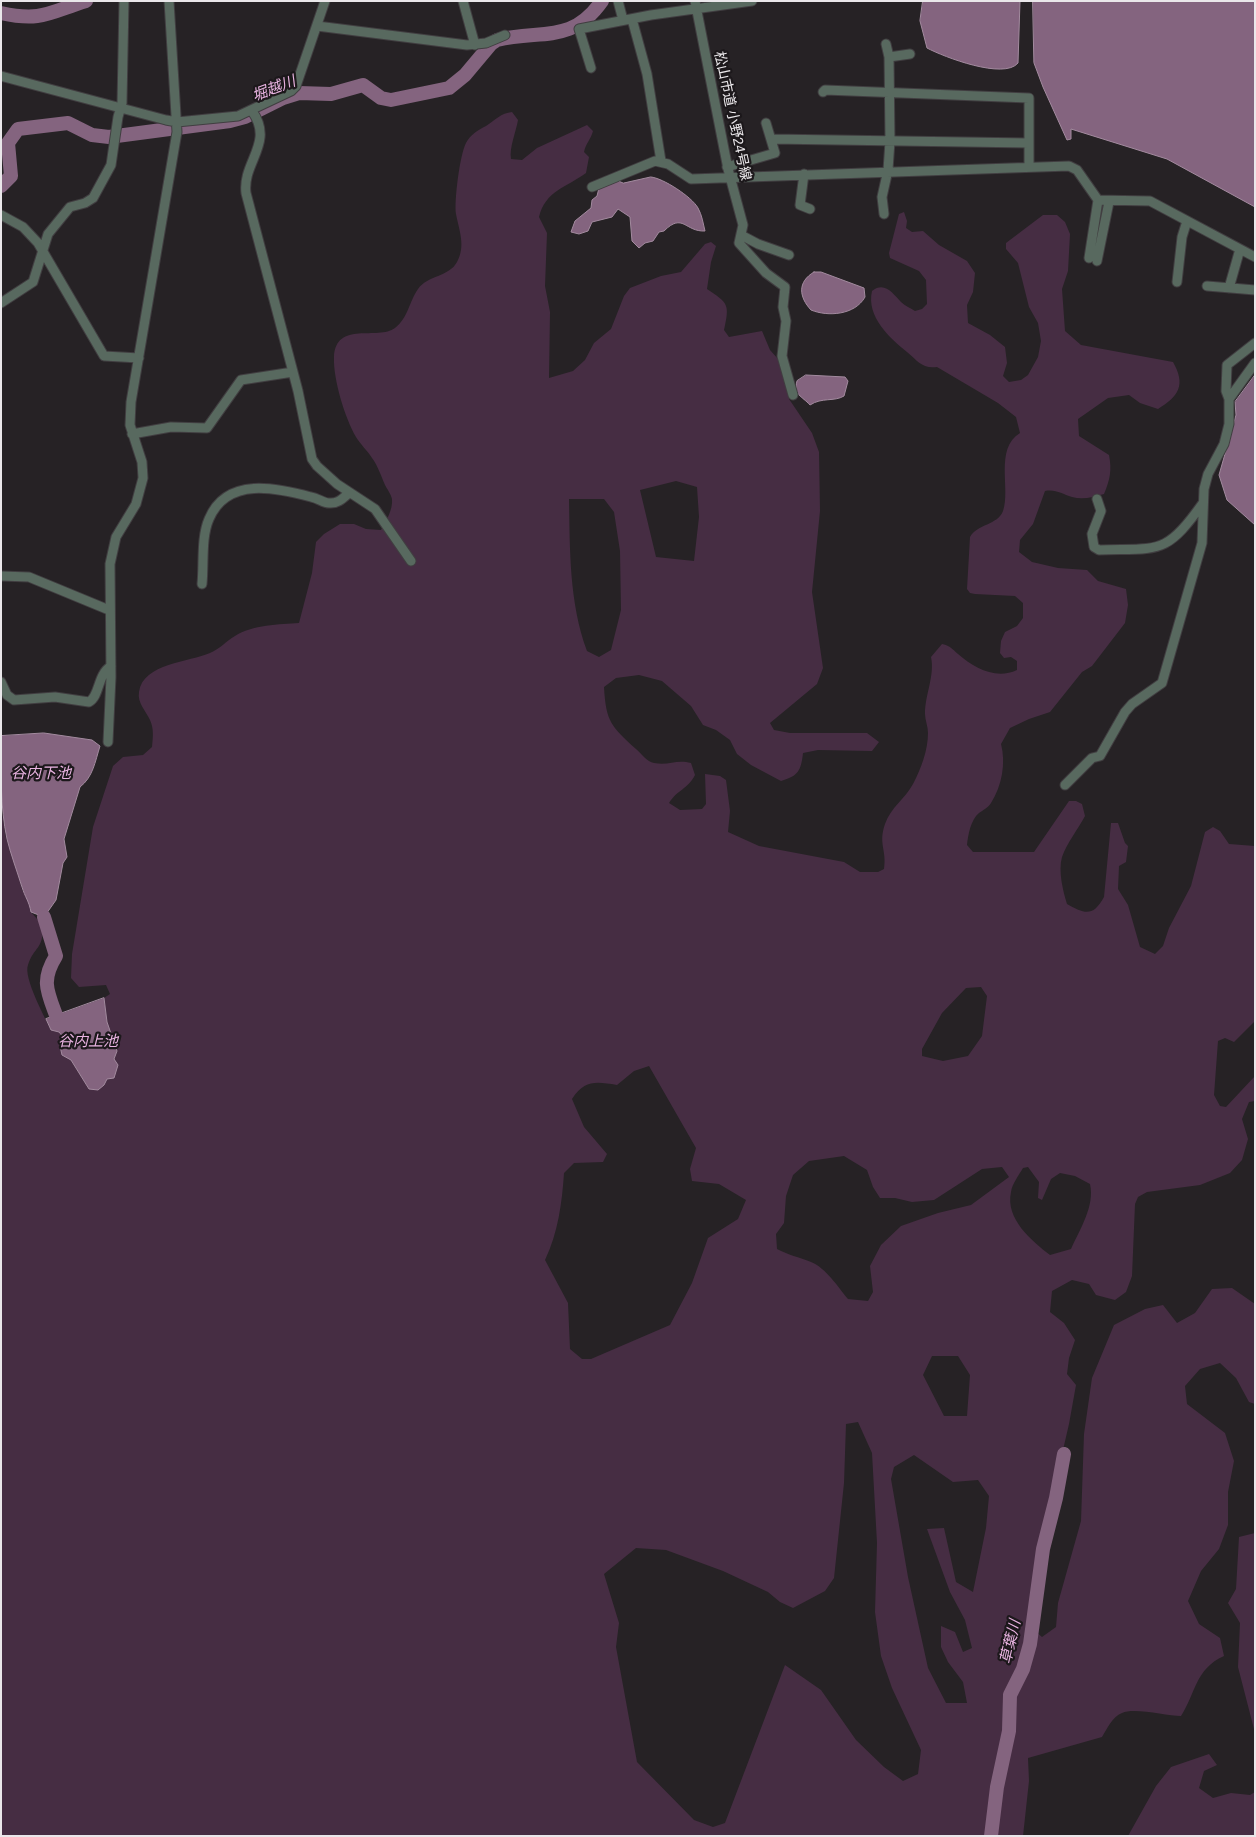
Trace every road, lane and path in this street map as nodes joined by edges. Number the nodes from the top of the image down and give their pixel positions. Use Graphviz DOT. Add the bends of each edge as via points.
graph roads {
  1 [pos="124,1"];
  2 [pos="169,1"];
  3 [pos="325,1"];
  4 [pos="464,1"];
  5 [pos="618,1"];
  6 [pos="752,1"];
  7 [pos="696,5"];
  8 [pos="627,20"];
  9 [pos="317,26"];
  10 [pos="506,35"];
  11 [pos="886,44"];
  12 [pos="475,45"];
  13 [pos="910,54"];
  14 [pos="889,57"];
  15 [pos="591,68"];
  16 [pos="1,76"];
  17 [pos="823,92"];
  18 [pos="890,92"];
  19 [pos="121,108"];
  20 [pos="253,113"];
  21 [pos="766,123"];
  22 [pos="177,126"];
  23 [pos="772,139"];
  24 [pos="890,141"];
  25 [pos="1029,143"];
  26 [pos="661,162"];
  27 [pos="1029,166"];
  28 [pos="727,167"];
  29 [pos="888,170"];
  30 [pos="804,174"];
  31 [pos="730,177"];
  32 [pos="592,188"];
  33 [pos="1098,200"];
  34 [pos="1109,202"];
  35 [pos="810,208"];
  36 [pos="1,214"];
  37 [pos="884,214"];
  38 [pos="1187,221"];
  39 [pos="741,235"];
  40 [pos="1240,250"];
  41 [pos="42,253"];
  42 [pos="789,256"];
  43 [pos="1255,257"];
  44 [pos="1177,282"];
  45 [pos="1207,286"];
  46 [pos="1229,288"];
  47 [pos="1255,290"];
  48 [pos="1,303"];
  49 [pos="1255,343"];
  50 [pos="139,358"];
  51 [pos="1255,363"];
  52 [pos="293,372"];
  53 [pos="793,395"];
  54 [pos="1229,400"];
  55 [pos="132,434"];
  56 [pos="349,492"];
  57 [pos="1097,499"];
  58 [pos="1202,503"];
  59 [pos="411,561"];
  60 [pos="1,576"];
  61 [pos="202,584"];
  62 [pos="110,610"];
  63 [pos="111,666"];
  64 [pos="1,682"];
  65 [pos="108,742"];
  66 [pos="1065,785"];
  1 -- 19 [label="street"];
  2 -- 22 [label="street"];
  3 -- 9 [label="street"];
  4 -- 12 [label="street"];
  5 -- 8 [label="street"];
  6 -- 7 [label="street"];
  7 -- 8 [label="street"];
  7 -- 28 [label="street, 松山市道 小野24号線"];
  8 -- 15 [label="street" via="579,29"];
  8 -- 26 [label="street" via="647,74"];
  9 -- 12 [label="street"];
  9 -- 20 [label="street" via="296,86"];
  10 -- 12 [label="street"];
  11 -- 14 [label="street"];
  13 -- 14 [label="street"];
  14 -- 18 [label="street"];
  16 -- 19 [label="street"];
  17 -- 18 [label="street"];
  18 -- 24 [label="street"];
  18 -- 25 [label="street" via="1029,98"];
  19 -- 22 [label="street"];
  19 -- 41 [label="street" via="111,164 94,198 70,206 46,239"];
  20 -- 22 [label="street"];
  20 -- 52 [label="street" via="261,129 245,186"];
  21 -- 23 [label="street"];
  22 -- 50 [label="street"];
  23 -- 24 [label="street"];
  23 -- 28 [label="street" via="775,153"];
  24 -- 25 [label="street"];
  24 -- 29 [label="street"];
  25 -- 27 [label="street"];
  26 -- 31 [label="street" via="691,179"];
  26 -- 32 [label="street" via="650,162"];
  27 -- 29 [label="street"];
  27 -- 33 [label="street" via="1074,166"];
  28 -- 31 [label="street, 松山市道 小野24号線"];
  29 -- 30 [label="street"];
  29 -- 37 [label="street" via="882,197"];
  30 -- 31 [label="street"];
  30 -- 35 [label="street" via="800,205"];
  31 -- 39 [label="street, 松山市道 小野24号線" via="743,224"];
  33 -- 34 [label="street"];
  33 -- 34 [label="street" via="1093,260"];
  34 -- 38 [label="street" via="1150,200"];
  36 -- 41 [label="street" via="23,227 38,243"];
  38 -- 40 [label="street"];
  38 -- 44 [label="street"];
  39 -- 42 [label="street"];
  39 -- 53 [label="street" via="741,248 785,287 782,356"];
  40 -- 43 [label="street"];
  40 -- 46 [label="street"];
  41 -- 48 [label="street" via="33,282"];
  41 -- 50 [label="street" via="104,356"];
  45 -- 46 [label="street"];
  46 -- 47 [label="street"];
  49 -- 54 [label="street" via="1227,365"];
  50 -- 55 [label="street" via="131,402"];
  51 -- 54 [label="street"];
  52 -- 55 [label="street" via="241,380 207,428 171,427"];
  52 -- 56 [label="street" via="312,459"];
  54 -- 58 [label="street" via="1229,424 1224,444 1208,474"];
  55 -- 62 [label="street" via="142,462 143,478 136,504 120,528 112,552"];
  56 -- 59 [label="street" via="375,509"];
  56 -- 61 [label="street" via="341,500 329,503 269,488 246,489 226,497 209,518"];
  57 -- 58 [label="street" via="1102,512 1092,534 1094,547 1098,550 1162,547 1185,528"];
  58 -- 66 [label="street" via="1202,543 1162,683 1132,704 1100,756 1092,758"];
  60 -- 62 [label="street" via="30,578"];
  62 -- 63 [label="street"];
  63 -- 64 [label="street" via="102,675 95,697 90,702 55,697 14,700 7,695"];
  63 -- 65 [label="street"];
}
